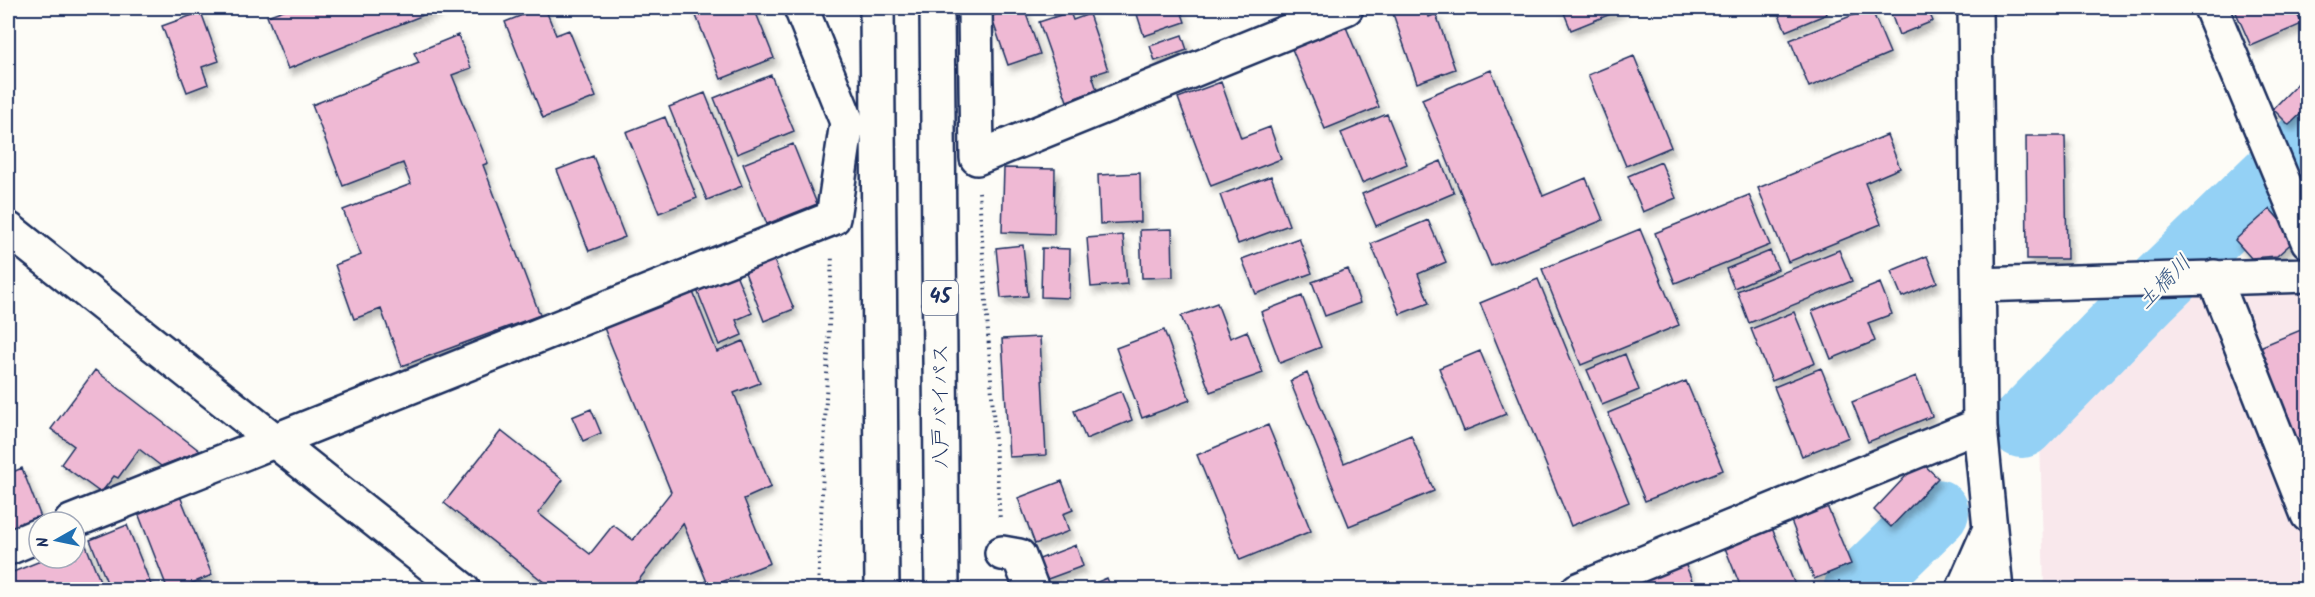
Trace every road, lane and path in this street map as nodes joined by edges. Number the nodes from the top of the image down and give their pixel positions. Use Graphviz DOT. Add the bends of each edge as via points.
graph roads {
  1 [pos="801,8"];
  2 [pos="877,8"];
  3 [pos="937,8"];
  4 [pos="975,8"];
  5 [pos="1346,8"];
  6 [pos="1975,8"];
  7 [pos="2211,8"];
  8 [pos="977,158"];
  9 [pos="833,218"];
  10 [pos="8,229"];
  11 [pos="2307,241"];
  12 [pos="2307,275"];
  13 [pos="2214,278"];
  14 [pos="1978,285"];
  15 [pos="1980,426"];
  16 [pos="273,440"];
  17 [pos="2307,515"];
  18 [pos="87,516"];
  19 [pos="1990,527"];
  20 [pos="27,540"];
  21 [pos="8,548"];
  22 [pos="1002,553"];
  23 [pos="463,590"];
  24 [pos="818,590"];
  25 [pos="882,590"];
  26 [pos="942,590"];
  27 [pos="1032,590"];
  28 [pos="1578,590"];
  29 [pos="1964,590"];
  30 [pos="1996,590"];
  1 -- 9 [label="main road" via="847,122"];
  2 -- 25 [label="main road"];
  3 -- 26 [label="main road, 八戸バイパス / 45"];
  4 -- 8 [label="main road"];
  5 -- 8 [label="main road"];
  6 -- 14 [label="main road"];
  7 -- 11 [label="main road"];
  8 -- 22 [label="path"];
  9 -- 16 [label="main road"];
  9 -- 24 [label="path"];
  10 -- 16 [label="main road"];
  12 -- 13 [label="main road"];
  13 -- 14 [label="main road"];
  13 -- 17 [label="main road"];
  14 -- 15 [label="main road"];
  15 -- 19 [label="main road"];
  15 -- 28 [label="main road"];
  16 -- 18 [label="main road"];
  16 -- 23 [label="main road"];
  19 -- 29 [label="main road"];
  19 -- 30 [label="main road"];
  20 -- 21 [label="main road"];
  22 -- 27 [label="main road" via="1019,556"];
}
